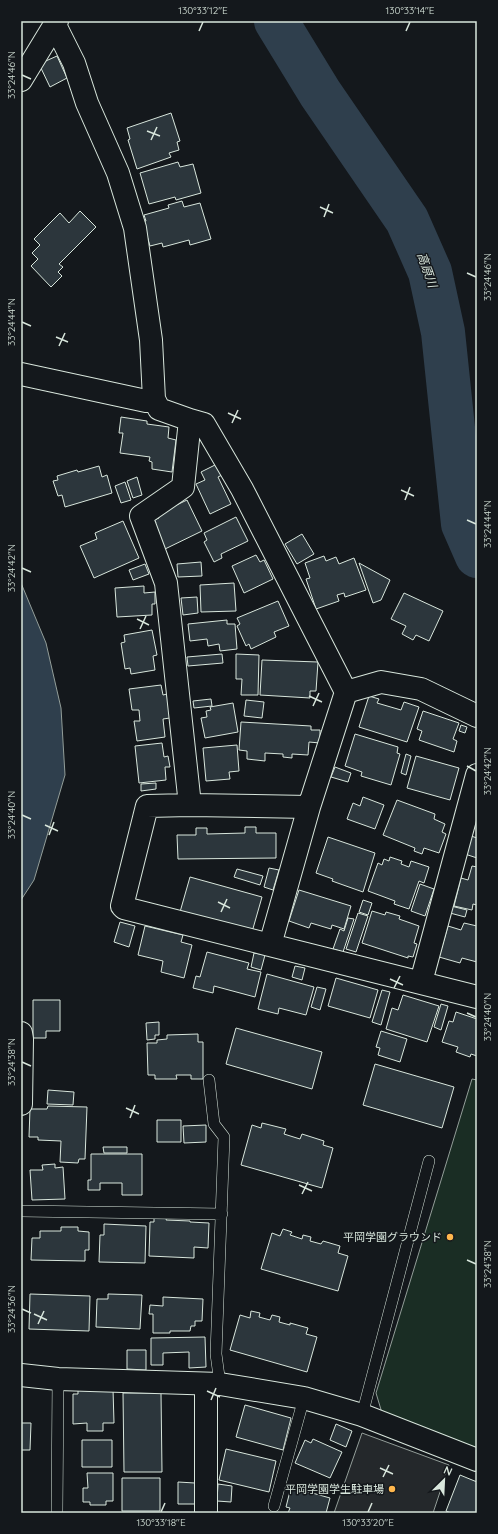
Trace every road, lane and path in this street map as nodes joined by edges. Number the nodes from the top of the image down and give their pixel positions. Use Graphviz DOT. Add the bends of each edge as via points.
graph roads {
  1 [pos="56,23"];
  2 [pos="21,80"];
  3 [pos="21,374"];
  4 [pos="154,399"];
  5 [pos="190,420"];
  6 [pos="346,692"];
  7 [pos="477,716"];
  8 [pos="477,775"];
  9 [pos="190,805"];
  10 [pos="309,807"];
  11 [pos="270,945"];
  12 [pos="421,982"];
  13 [pos="477,997"];
  14 [pos="21,1033"];
  15 [pos="209,1080"];
  16 [pos="21,1104"];
  17 [pos="429,1161"];
  18 [pos="21,1211"];
  19 [pos="222,1214"];
  20 [pos="21,1375"];
  21 [pos="58,1379"];
  22 [pos="213,1384"];
  23 [pos="304,1398"];
  24 [pos="362,1415"];
  25 [pos="477,1460"];
  26 [pos="274,1506"];
  27 [pos="57,1512"];
  28 [pos="206,1513"];
  1 -- 2 [label="street"];
  1 -- 4 [label="street" via="118,173 135,228 151,340"];
  3 -- 4 [label="street" via="146,401"];
  4 -- 5 [label="street" via="159,409"];
  5 -- 6 [label="street" via="204,424 242,489"];
  5 -- 9 [label="street" via="183,487 141,516 166,583"];
  6 -- 7 [label="street" via="381,682 420,689"];
  6 -- 10 [label="street"];
  8 -- 12 [label="street"];
  9 -- 10 [label="street"];
  9 -- 11 [label="street" via="147,806 122,906"];
  10 -- 11 [label="street"];
  11 -- 12 [label="street"];
  12 -- 13 [label="street"];
  14 -- 16 [label="street"];
  15 -- 19 [label="lane" via="214,1124 224,1137"];
  17 -- 24 [label="lane"];
  18 -- 19 [label="lane"];
  19 -- 22 [label="lane"];
  20 -- 21 [label="street"];
  21 -- 22 [label="street"];
  21 -- 27 [label="lane"];
  22 -- 23 [label="street"];
  22 -- 28 [label="street"];
  23 -- 24 [label="street"];
  23 -- 26 [label="lane"];
  24 -- 25 [label="street"];
}
